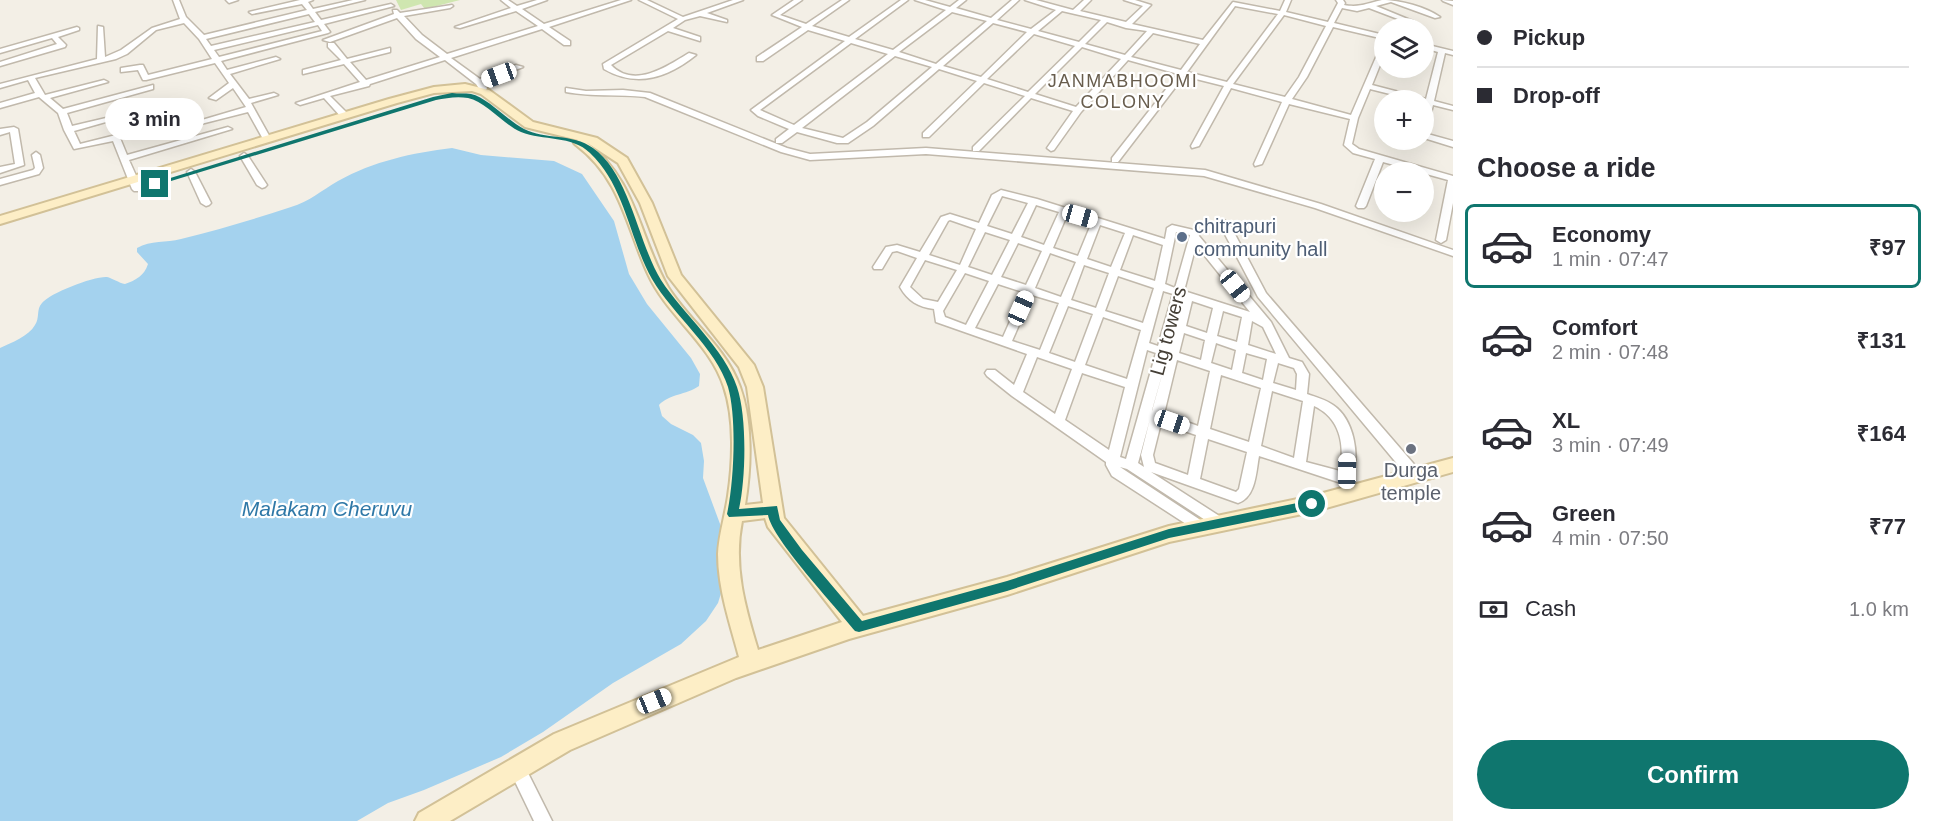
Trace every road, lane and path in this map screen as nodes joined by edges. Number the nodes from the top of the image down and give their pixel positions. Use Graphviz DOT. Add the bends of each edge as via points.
graph roads {
  1 [pos="176,0"];
  2 [pos="306,0"];
  3 [pos="362,0"];
  4 [pos="504,0"];
  5 [pos="544,0"];
  6 [pos="628,0"];
  7 [pos="642,0"];
  8 [pos="740,0"];
  9 [pos="799,0"];
  10 [pos="846,0"];
  11 [pos="905,0"];
  12 [pos="918,0"];
  13 [pos="963,0"];
  14 [pos="1016,0"];
  15 [pos="1028,0"];
  16 [pos="1088,0"];
  17 [pos="1127,0"];
  18 [pos="1288,0"];
  19 [pos="1392,0"];
  20 [pos="1445,0"];
  21 [pos="390,3"];
  22 [pos="1150,3"];
  23 [pos="1340,3"];
  24 [pos="1453,3"];
  25 [pos="450,6"];
  26 [pos="1370,6"];
  27 [pos="517,9"];
  28 [pos="952,9"];
  29 [pos="1061,9"];
  30 [pos="252,12"];
  31 [pos="312,12"];
  32 [pos="1075,12"];
  33 [pos="699,13"];
  34 [pos="1282,13"];
  35 [pos="398,15"];
  36 [pos="1437,17"];
  37 [pos="1400,18"];
  38 [pos="683,19"];
  39 [pos="185,20"];
  40 [pos="993,20"];
  41 [pos="725,21"];
  42 [pos="1104,21"];
  43 [pos="321,22"];
  44 [pos="1330,24"];
  45 [pos="1125,26"];
  46 [pos="100,27"];
  47 [pos="458,27"];
  48 [pos="544,27"];
  49 [pos="807,27"];
  50 [pos="667,28"];
  51 [pos="77,29"];
  52 [pos="1033,32"];
  53 [pos="1151,32"];
  54 [pos="1374,35"];
  55 [pos="54,36"];
  56 [pos="202,38"];
  57 [pos="697,39"];
  58 [pos="850,40"];
  59 [pos="567,43"];
  60 [pos="1204,43"];
  61 [pos="1083,45"];
  62 [pos="208,49"];
  63 [pos="1434,49"];
  64 [pos="387,50"];
  65 [pos="0,51"];
  66 [pos="1442,51"];
  67 [pos="894,53"];
  68 [pos="1453,53"];
  69 [pos="692,54"];
  70 [pos="447,58"];
  71 [pos="1126,58"];
  72 [pos="276,59"];
  73 [pos="760,59"];
  74 [pos="101,60"];
  75 [pos="216,60"];
  76 [pos="346,62"];
  77 [pos="0,64"];
  78 [pos="938,66"];
  79 [pos="519,67"];
  80 [pos="124,70"];
  81 [pos="1374,70"];
  82 [pos="306,72"];
  83 [pos="226,74"];
  84 [pos="1182,74"];
  85 [pos="30,77"];
  86 [pos="982,80"];
  87 [pos="104,81"];
  88 [pos="232,84"];
  89 [pos="366,84"];
  90 [pos="0,86"];
  91 [pos="1228,86"];
  92 [pos="1367,86"];
  93 [pos="150,87"];
  94 [pos="482,87"];
  95 [pos="569,90"];
  96 [pos="1383,90"];
  97 [pos="1433,90"];
  98 [pos="274,95"];
  99 [pos="1030,95"];
  100 [pos="42,96"];
  101 [pos="326,96"];
  102 [pos="213,98"];
  103 [pos="1287,100"];
  104 [pos="300,103"];
  105 [pos="1434,103"];
  106 [pos="247,105"];
  107 [pos="0,106"];
  108 [pos="1453,108"];
  109 [pos="1078,110"];
  110 [pos="62,112"];
  111 [pos="123,116"];
  112 [pos="345,116"];
  113 [pos="1354,117"];
  114 [pos="189,125"];
  115 [pos="525,128"];
  116 [pos="796,128"];
  117 [pos="228,129"];
  118 [pos="68,130"];
  119 [pos="0,132"];
  120 [pos="926,135"];
  121 [pos="267,139"];
  122 [pos="1434,139"];
  123 [pos="582,140"];
  124 [pos="779,141"];
  125 [pos="1453,144"];
  126 [pos="1195,146"];
  127 [pos="1051,148"];
  128 [pos="976,149"];
  129 [pos="36,155"];
  130 [pos="244,156"];
  131 [pos="126,158"];
  132 [pos="1380,158"];
  133 [pos="1115,160"];
  134 [pos="1258,164"];
  135 [pos="0,170"];
  136 [pos="191,172"];
  137 [pos="1453,179"];
  138 [pos="0,182"];
  139 [pos="135,185"];
  140 [pos="262,185"];
  141 [pos="1034,201"];
  142 [pos="206,203"];
  143 [pos="1361,206"];
  144 [pos="1064,211"];
  145 [pos="0,220"];
  146 [pos="1097,221"];
  147 [pos="1224,223"];
  148 [pos="982,227"];
  149 [pos="1130,231"];
  150 [pos="0,232"];
  151 [pos="1195,234"];
  152 [pos="1015,239"];
  153 [pos="1441,240"];
  154 [pos="1169,243"];
  155 [pos="1047,250"];
  156 [pos="1453,253"];
  157 [pos="924,256"];
  158 [pos="1081,260"];
  159 [pos="878,267"];
  160 [pos="962,270"];
  161 [pos="1115,271"];
  162 [pos="995,281"];
  163 [pos="1159,287"];
  164 [pos="1029,292"];
  165 [pos="1183,294"];
  166 [pos="1064,302"];
  167 [pos="940,306"];
  168 [pos="1219,306"];
  169 [pos="1100,314"];
  170 [pos="1248,315"];
  171 [pos="1262,320"];
  172 [pos="1175,326"];
  173 [pos="1148,328"];
  174 [pos="969,330"];
  175 [pos="1211,338"];
  176 [pos="1006,342"];
  177 [pos="1143,345"];
  178 [pos="1241,347"];
  179 [pos="1039,353"];
  180 [pos="1167,353"];
  181 [pos="1273,357"];
  182 [pos="1285,361"];
  183 [pos="1079,367"];
  184 [pos="1210,367"];
  185 [pos="991,373"];
  186 [pos="1236,376"];
  187 [pos="1131,385"];
  188 [pos="1267,386"];
  189 [pos="732,387"];
  190 [pos="755,387"];
  191 [pos="1016,393"];
  192 [pos="1305,398"];
  193 [pos="1151,414"];
  194 [pos="1058,422"];
  195 [pos="1203,432"];
  196 [pos="1254,449"];
  197 [pos="1112,459"];
  198 [pos="1131,465"];
  199 [pos="1299,465"];
  200 [pos="1453,465"];
  201 [pos="1414,474"];
  202 [pos="1193,482"];
  203 [pos="773,510"];
  204 [pos="733,514"];
  205 [pos="1209,525"];
  206 [pos="859,627"];
  207 [pos="751,663"];
  208 [pos="516,767"];
  209 [pos="427,821"];
  210 [pos="543,821"];
  1 -- 39 [label="street"];
  2 -- 30 [label="street"];
  2 -- 31 [label="street"];
  3 -- 31 [label="street"];
  4 -- 27 [label="street"];
  5 -- 27 [label="street"];
  6 -- 48 [label="street"];
  7 -- 38 [label="street"];
  8 -- 33 [label="street"];
  9 -- 49 [label="street" via="775,15"];
  10 -- 49 [label="street"];
  11 -- 58 [label="street"];
  12 -- 28 [label="street"];
  13 -- 28 [label="street"];
  14 -- 40 [label="street"];
  15 -- 29 [label="street"];
  16 -- 32 [label="street"];
  17 -- 22 [label="street"];
  18 -- 34 [label="street"];
  19 -- 26 [label="street"];
  19 -- 36 [label="street"];
  20 -- 24 [label="street"];
  21 -- 35 [label="street"];
  21 -- 43 [label="street"];
  22 -- 45 [label="street"];
  23 -- 26 [label="street" via="1357,9"];
  23 -- 44 [label="street"];
  25 -- 35 [label="street"];
  26 -- 37 [label="street"];
  27 -- 47 [label="street"];
  27 -- 48 [label="street"];
  28 -- 40 [label="street"];
  28 -- 67 [label="street"];
  29 -- 32 [label="street"];
  29 -- 52 [label="street"];
  31 -- 43 [label="street"];
  31 -- 56 [label="street"];
  32 -- 42 [label="street"];
  33 -- 38 [label="street"];
  33 -- 41 [label="street"];
  34 -- 44 [label="street"];
  34 -- 60 [label="street" via="1233,4"];
  34 -- 91 [label="street"];
  35 -- 70 [label="street"];
  35 -- 76 [label="street" via="352,29 329,43"];
  38 -- 50 [label="street"];
  39 -- 56 [label="street"];
  39 -- 74 [label="street" via="154,29 124,52"];
  40 -- 52 [label="street"];
  40 -- 78 [label="street"];
  42 -- 45 [label="street"];
  42 -- 61 [label="street"];
  43 -- 62 [label="street"];
  43 -- 75 [label="street" via="327,31 324,33"];
  44 -- 54 [label="street"];
  44 -- 103 [label="street"];
  45 -- 53 [label="street"];
  46 -- 74 [label="street"];
  48 -- 59 [label="street"];
  48 -- 70 [label="street"];
  49 -- 58 [label="street"];
  49 -- 73 [label="street"];
  50 -- 57 [label="street"];
  50 -- 69 [label="street" via="611,61 607,68 644,80"];
  51 -- 55 [label="street"];
  52 -- 61 [label="street"];
  52 -- 86 [label="street"];
  53 -- 60 [label="street"];
  53 -- 71 [label="street"];
  55 -- 65 [label="street"];
  55 -- 77 [label="street" via="62,45"];
  56 -- 62 [label="street"];
  58 -- 67 [label="street"];
  58 -- 116 [label="street" via="755,110"];
  60 -- 84 [label="street"];
  61 -- 71 [label="street"];
  61 -- 99 [label="street"];
  62 -- 75 [label="street"];
  63 -- 66 [label="street"];
  64 -- 76 [label="street"];
  66 -- 68 [label="street"];
  66 -- 97 [label="street"];
  67 -- 78 [label="street"];
  67 -- 116 [label="street"];
  70 -- 89 [label="street"];
  70 -- 94 [label="street"];
  71 -- 84 [label="street"];
  71 -- 109 [label="street"];
  72 -- 83 [label="street"];
  74 -- 85 [label="street"];
  75 -- 80 [label="street" via="146,78 140,67"];
  75 -- 83 [label="street"];
  76 -- 82 [label="street"];
  76 -- 89 [label="street"];
  78 -- 86 [label="street"];
  78 -- 116 [label="street" via="844,141"];
  79 -- 94 [label="street"];
  81 -- 92 [label="street"];
  83 -- 88 [label="street"];
  84 -- 91 [label="street"];
  84 -- 133 [label="street"];
  85 -- 90 [label="street"];
  85 -- 100 [label="street"];
  86 -- 99 [label="street"];
  86 -- 120 [label="street"];
  87 -- 100 [label="street"];
  88 -- 102 [label="street"];
  88 -- 106 [label="street"];
  89 -- 101 [label="street"];
  91 -- 103 [label="street"];
  91 -- 126 [label="street"];
  92 -- 96 [label="street"];
  92 -- 113 [label="street"];
  93 -- 110 [label="street"];
  94 -- 112 [label="street" via="434,90"];
  94 -- 115 [label="street"];
  95 -- 156 [label="street" via="647,95 810,158 926,151 1205,173 1318,206"];
  98 -- 106 [label="street"];
  99 -- 109 [label="street"];
  99 -- 128 [label="street"];
  100 -- 107 [label="street"];
  100 -- 110 [label="street"];
  101 -- 104 [label="street"];
  101 -- 112 [label="street"];
  103 -- 113 [label="street"];
  103 -- 134 [label="street"];
  105 -- 108 [label="street"];
  106 -- 114 [label="street"];
  106 -- 121 [label="street"];
  109 -- 127 [label="street"];
  110 -- 118 [label="street"];
  111 -- 118 [label="street"];
  112 -- 121 [label="street"];
  113 -- 132 [label="street" via="1347,145"];
  115 -- 123 [label="street"];
  115 -- 130 [label="street" via="471,96 452,95"];
  116 -- 124 [label="street"];
  117 -- 131 [label="street"];
  118 -- 131 [label="street" via="78,147 116,138"];
  119 -- 135 [label="street" via="14,129 20,165"];
  121 -- 139 [label="street"];
  122 -- 125 [label="street"];
  123 -- 189 [label="street" via="607,167 621,193 656,278 714,354"];
  123 -- 190 [label="street" via="609,149 623,162 645,203 675,276 746,365"];
  129 -- 138 [label="street" via="36,172"];
  130 -- 136 [label="street"];
  130 -- 140 [label="street"];
  131 -- 139 [label="street"];
  132 -- 137 [label="street"];
  132 -- 143 [label="street"];
  136 -- 139 [label="street"];
  136 -- 142 [label="street"];
  137 -- 153 [label="street"];
  139 -- 145 [label="street"];
  139 -- 150 [label="street"];
  141 -- 144 [label="street"];
  141 -- 148 [label="street" via="1000,193"];
  141 -- 152 [label="street"];
  144 -- 146 [label="street"];
  144 -- 155 [label="street"];
  146 -- 149 [label="street"];
  146 -- 158 [label="street"];
  147 -- 201 [label="street" via="1262,295"];
  148 -- 152 [label="street"];
  148 -- 157 [label="street" via="950,217 944,219"];
  148 -- 160 [label="street"];
  149 -- 154 [label="street"];
  149 -- 161 [label="street"];
  151 -- 154 [label="street" via="1172,228"];
  151 -- 165 [label="street, Lig towers"];
  151 -- 171 [label="street"];
  152 -- 155 [label="street"];
  152 -- 162 [label="street"];
  154 -- 163 [label="street"];
  155 -- 158 [label="street"];
  155 -- 164 [label="street"];
  157 -- 159 [label="street" via="892,248"];
  157 -- 160 [label="street"];
  157 -- 167 [label="street" via="905,287 918,302"];
  158 -- 161 [label="street"];
  158 -- 166 [label="street"];
  160 -- 162 [label="street"];
  160 -- 167 [label="street"];
  161 -- 163 [label="street"];
  161 -- 169 [label="street"];
  162 -- 164 [label="street"];
  162 -- 174 [label="street"];
  163 -- 165 [label="street"];
  163 -- 173 [label="street"];
  164 -- 166 [label="street"];
  164 -- 176 [label="street"];
  165 -- 168 [label="street"];
  165 -- 172 [label="street, Lig towers"];
  166 -- 169 [label="street"];
  166 -- 179 [label="street"];
  167 -- 174 [label="street" via="940,319"];
  168 -- 170 [label="street"];
  168 -- 175 [label="street"];
  169 -- 173 [label="street"];
  169 -- 183 [label="street"];
  170 -- 171 [label="street"];
  170 -- 178 [label="street"];
  171 -- 182 [label="street"];
  172 -- 175 [label="street"];
  172 -- 180 [label="street, Lig towers"];
  173 -- 177 [label="street"];
  174 -- 176 [label="street"];
  175 -- 178 [label="street"];
  175 -- 184 [label="street"];
  176 -- 179 [label="street"];
  177 -- 180 [label="street"];
  177 -- 187 [label="street"];
  178 -- 181 [label="street"];
  178 -- 186 [label="street"];
  179 -- 183 [label="street"];
  179 -- 191 [label="street"];
  180 -- 184 [label="street"];
  180 -- 193 [label="street, Lig towers"];
  181 -- 182 [label="street"];
  181 -- 188 [label="street"];
  182 -- 192 [label="street" via="1302,369"];
  183 -- 187 [label="street"];
  183 -- 194 [label="street"];
  184 -- 186 [label="street"];
  184 -- 195 [label="street"];
  185 -- 191 [label="street"];
  186 -- 188 [label="street"];
  187 -- 197 [label="street"];
  188 -- 192 [label="street"];
  188 -- 196 [label="street"];
  189 -- 190 [label="street"];
  189 -- 204 [label="street" via="738,430 738,491"];
  190 -- 203 [label="street"];
  191 -- 194 [label="street"];
  192 -- 199 [label="street"];
  192 -- 199 [label="street" via="1330,409 1340,419 1348,439 1347,471 1338,477"];
  193 -- 195 [label="street"];
  193 -- 198 [label="street"];
  193 -- 202 [label="street" via="1148,463"];
  194 -- 197 [label="street"];
  195 -- 196 [label="street"];
  195 -- 202 [label="street"];
  196 -- 199 [label="street"];
  196 -- 202 [label="street" via="1242,496 1238,498"];
  197 -- 198 [label="street"];
  197 -- 205 [label="street" via="1117,472"];
  198 -- 205 [label="street"];
  200 -- 201 [label="street"];
  201 -- 205 [label="street" via="1312,504"];
  203 -- 204 [label="street"];
  203 -- 206 [label="street" via="775,521 798,554"];
  204 -- 207 [label="street" via="728,555 733,596"];
  205 -- 206 [label="street"];
  206 -- 207 [label="street"];
  207 -- 208 [label="street" via="622,714"];
  208 -- 209 [label="street"];
  208 -- 210 [label="street"];
}
